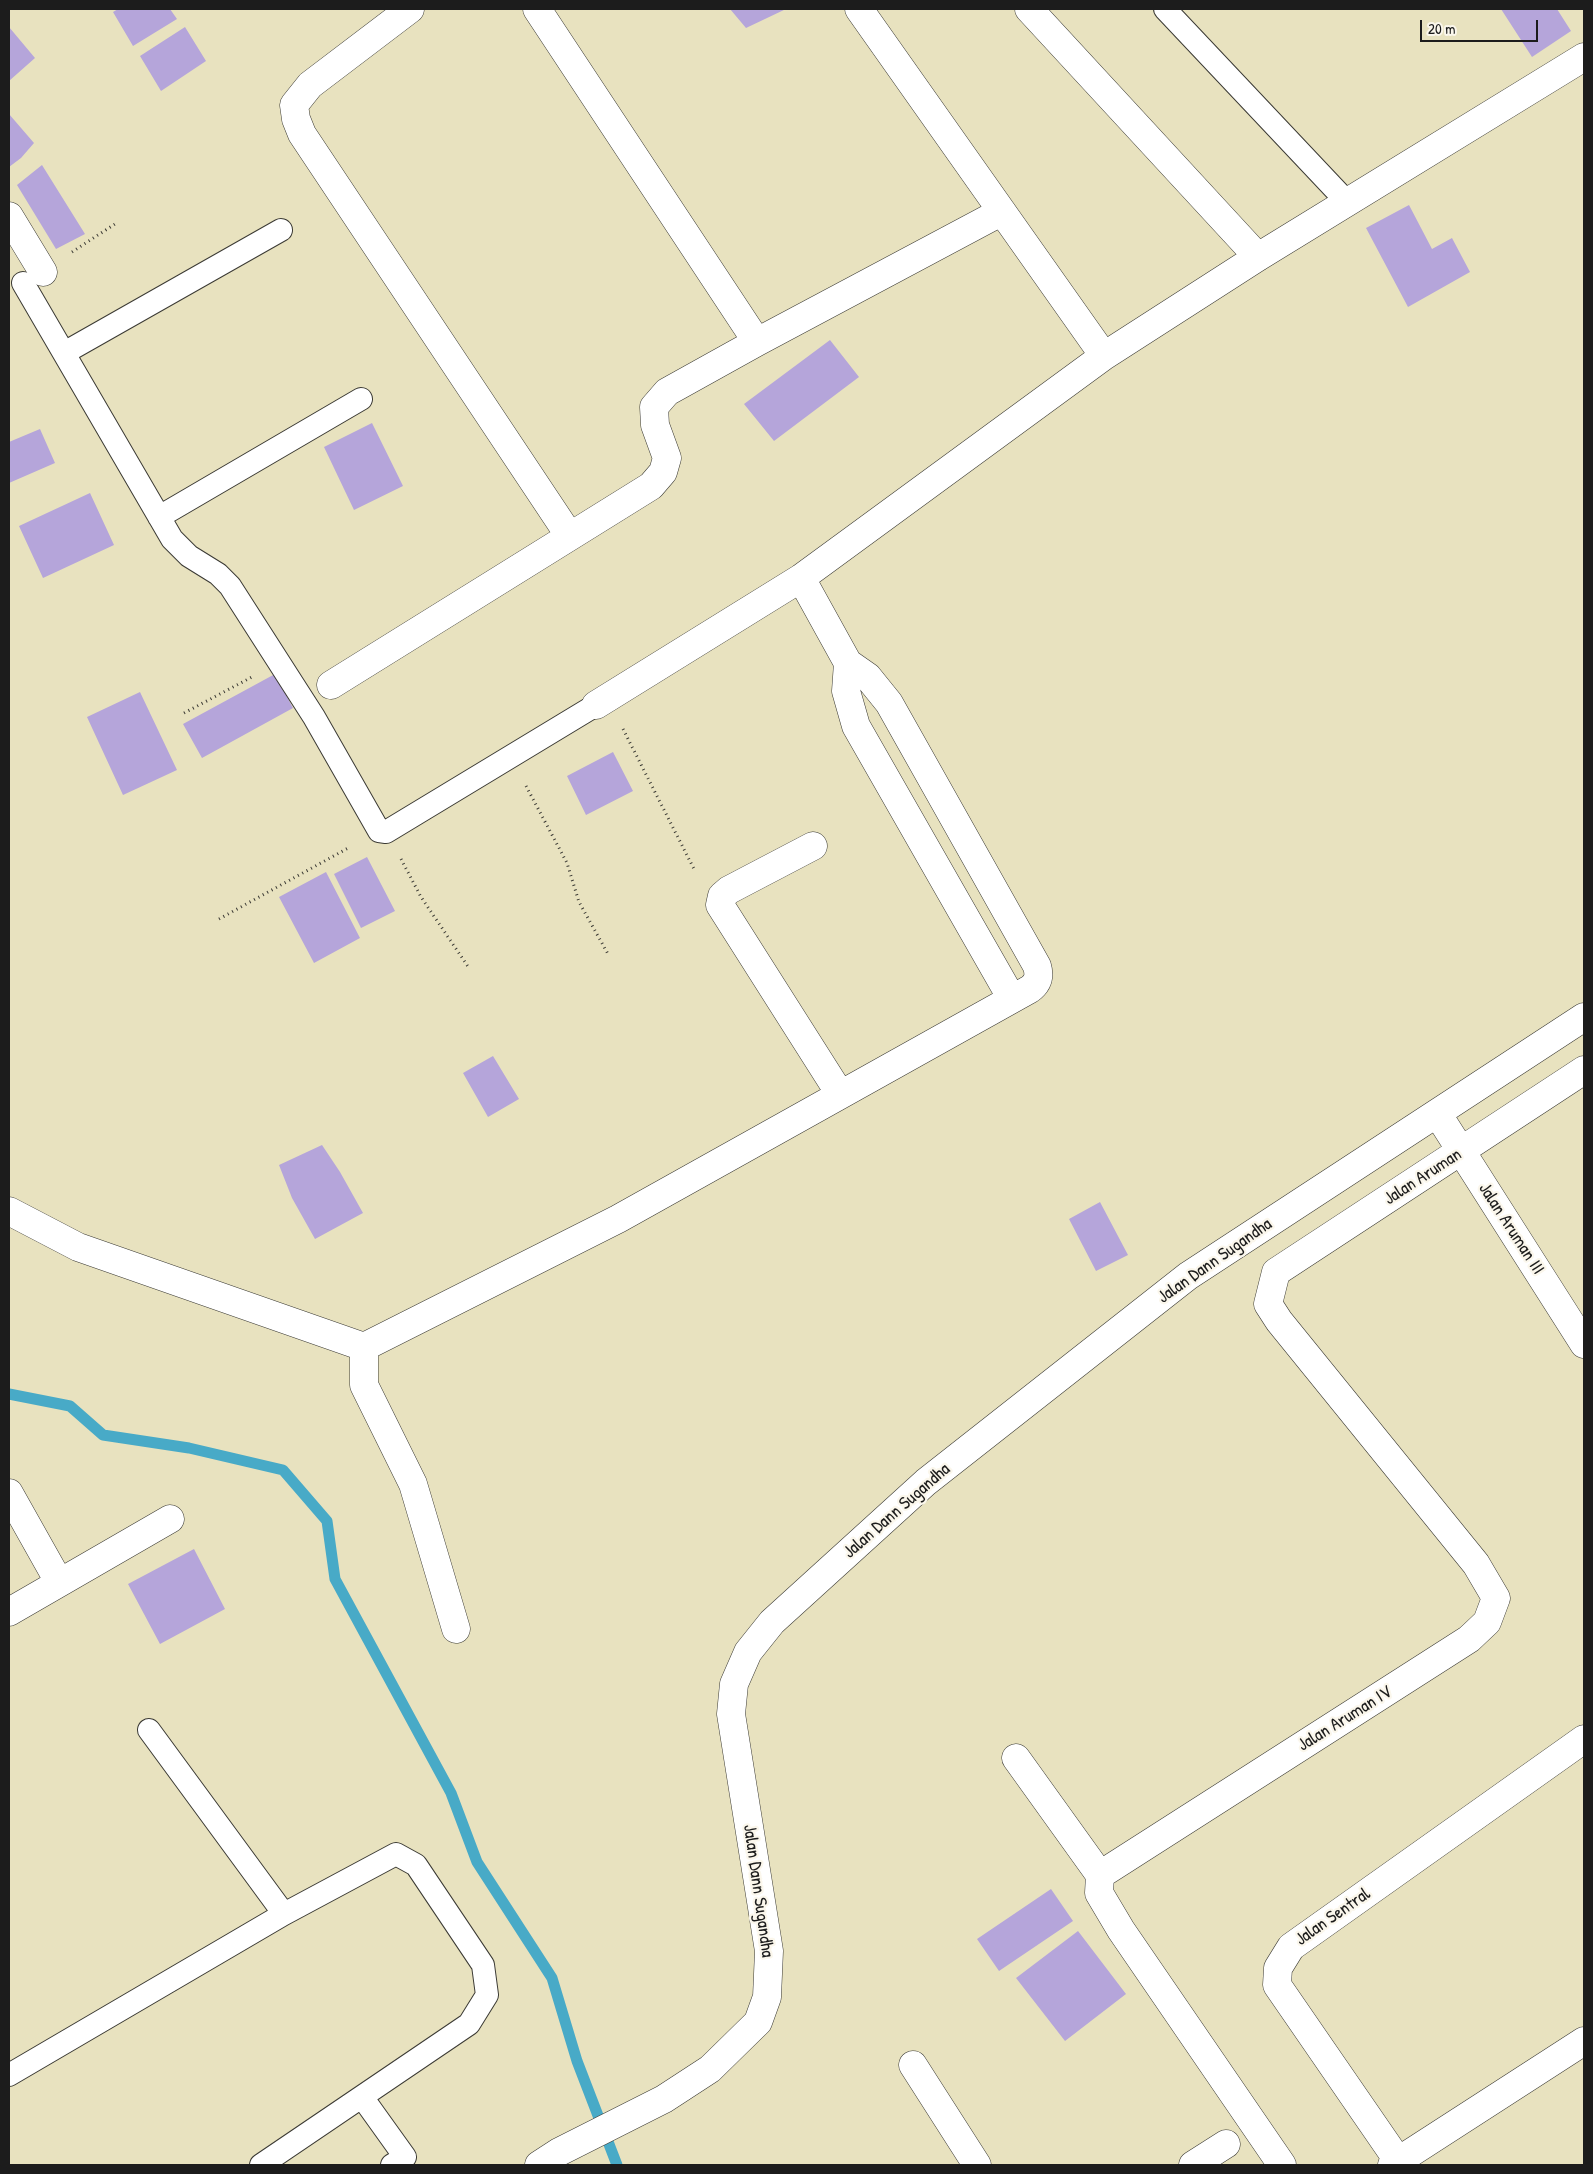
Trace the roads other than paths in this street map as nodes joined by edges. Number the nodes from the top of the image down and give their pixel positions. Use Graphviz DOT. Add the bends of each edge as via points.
graph roads {
  1 [pos="410,9"];
  2 [pos="537,9"];
  3 [pos="859,9"];
  4 [pos="1029,9"];
  5 [pos="1165,9"];
  6 [pos="1584,57"];
  7 [pos="1348,203"];
  8 [pos="1001,212"];
  9 [pos="9,216"];
  10 [pos="281,230"];
  11 [pos="1258,257"];
  12 [pos="33,278"];
  13 [pos="756,342"];
  14 [pos="64,353"];
  15 [pos="1104,356"];
  16 [pos="361,399"];
  17 [pos="159,517"];
  18 [pos="569,535"];
  19 [pos="801,578"];
  20 [pos="848,664"];
  21 [pos="331,685"];
  22 [pos="602,701"];
  23 [pos="813,846"];
  24 [pos="1012,999"];
  25 [pos="1584,1017"];
  26 [pos="1584,1070"];
  27 [pos="840,1094"];
  28 [pos="1437,1113"];
  29 [pos="1462,1152"];
  30 [pos="9,1211"];
  31 [pos="1270,1290"];
  32 [pos="1584,1344"];
  33 [pos="364,1347"];
  34 [pos="9,1493"];
  35 [pos="170,1519"];
  36 [pos="59,1582"];
  37 [pos="9,1612"];
  38 [pos="456,1629"];
  39 [pos="149,1730"];
  40 [pos="1584,1738"];
  41 [pos="1016,1758"];
  42 [pos="1100,1875"];
  43 [pos="284,1914"];
  44 [pos="1584,2041"];
  45 [pos="913,2065"];
  46 [pos="9,2075"];
  47 [pos="362,2097"];
  48 [pos="1226,2144"];
  49 [pos="549,2158"];
  50 [pos="403,2162"];
  51 [pos="1397,2164"];
  52 [pos="261,2165"];
  53 [pos="977,2165"];
  54 [pos="1193,2165"];
  55 [pos="1282,2165"];
  1 -- 18 [label="street" via="310,85 294,105 296,119 302,134"];
  2 -- 13 [label="street"];
  3 -- 8 [label="street"];
  4 -- 11 [label="street"];
  5 -- 7 [label="lane"];
  6 -- 7 [label="street"];
  7 -- 11 [label="street"];
  8 -- 13 [label="street"];
  8 -- 15 [label="street"];
  9 -- 12 [label="street"];
  10 -- 14 [label="lane"];
  11 -- 15 [label="street"];
  12 -- 14 [label="lane"];
  13 -- 18 [label="street" via="667,392 654,407 655,426 667,458 663,472 651,486"];
  14 -- 17 [label="lane"];
  15 -- 19 [label="street"];
  16 -- 17 [label="lane"];
  17 -- 22 [label="lane" via="172,539 189,556 218,574 230,586 383,831"];
  18 -- 21 [label="street"];
  19 -- 20 [label="street"];
  19 -- 22 [label="street"];
  20 -- 24 [label="street" via="846,691 856,726"];
  20 -- 24 [label="street" via="868,677 889,703 1038,966 1036,985"];
  23 -- 27 [label="street" via="728,890 720,905"];
  24 -- 27 [label="street"];
  25 -- 28 [label="street, Jalan Dann Sugandha"];
  26 -- 29 [label="street, Jalan Aruman"];
  27 -- 33 [label="street" via="618,1219"];
  28 -- 29 [label="street, Jalan Aruman III"];
  28 -- 49 [label="street, Jalan Dann Sugandha" via="1181,1282 926,1482 772,1622 748,1652 734,1684 731,1714 769,1951 767,1996 758,2022 710,2069 664,2099"];
  29 -- 31 [label="street, Jalan Aruman" via="1276,1272"];
  29 -- 32 [label="street, Jalan Aruman III"];
  30 -- 33 [label="street" via="78,1247"];
  31 -- 42 [label="street, Jalan Aruman IV" via="1268,1304 1279,1321 1476,1564 1496,1598 1487,1622 1469,1639"];
  33 -- 38 [label="street" via="364,1385 413,1484"];
  34 -- 36 [label="street"];
  35 -- 36 [label="street"];
  36 -- 37 [label="street"];
  39 -- 43 [label="lane"];
  40 -- 51 [label="street, Jalan Sentral" via="1290,1947 1278,1968 1276,1985"];
  41 -- 42 [label="street"];
  42 -- 55 [label="street" via="1099,1893 1121,1930"];
  43 -- 46 [label="lane"];
  43 -- 47 [label="lane" via="396,1854 416,1864 483,1965 487,1995 469,2024"];
  44 -- 51 [label="street, Jalan Sentral"];
  45 -- 53 [label="street"];
  47 -- 50 [label="lane"];
  47 -- 52 [label="lane"];
  48 -- 54 [label="street"];
}
